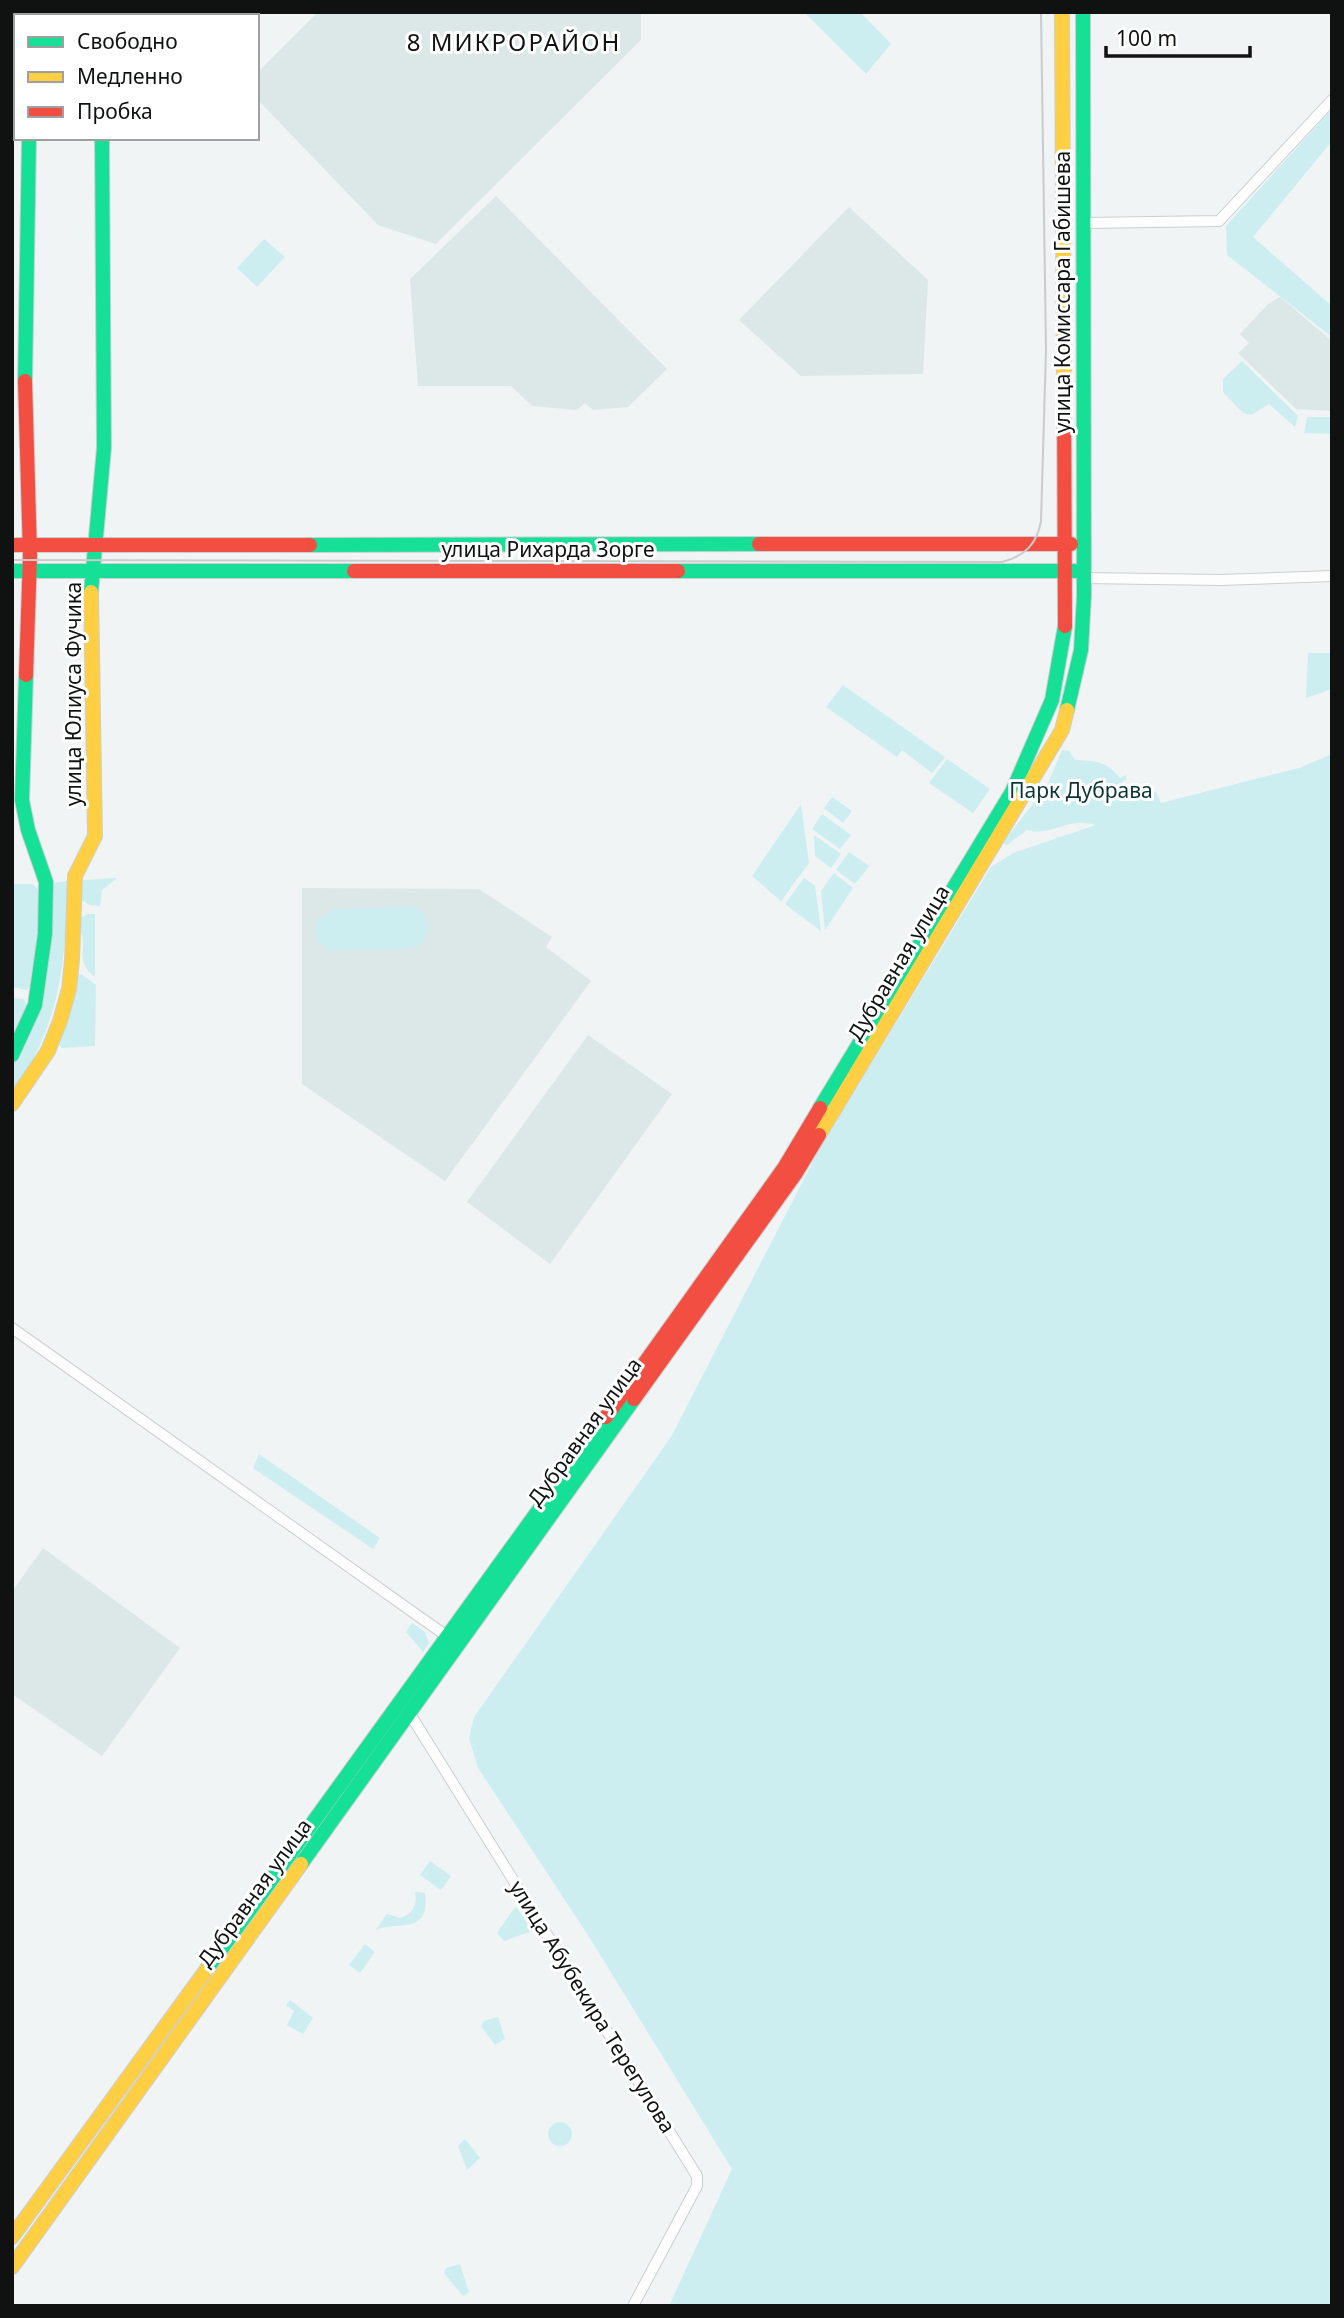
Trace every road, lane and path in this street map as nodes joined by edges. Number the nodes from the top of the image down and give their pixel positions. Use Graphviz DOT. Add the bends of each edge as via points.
graph roads {
  1 [pos="1062,12"];
  2 [pos="1083,12"];
  3 [pos="1332,100"];
  4 [pos="29,140"];
  5 [pos="102,140"];
  6 [pos="1085,223"];
  7 [pos="1065,544"];
  8 [pos="12,545"];
  9 [pos="30,545"];
  10 [pos="97,545"];
  11 [pos="1083,545"];
  12 [pos="94,570"];
  13 [pos="12,571"];
  14 [pos="1066,571"];
  15 [pos="29,572"];
  16 [pos="1084,575"];
  17 [pos="1332,576"];
  18 [pos="12,1055"];
  19 [pos="12,1104"];
  20 [pos="12,1328"];
  21 [pos="453,1641"];
  22 [pos="410,1714"];
  23 [pos="349,1785"];
  24 [pos="12,2237"];
  25 [pos="12,2267"];
  26 [pos="633,2306"];
  1 -- 7 [label="street, улица Комиссара Габишева"];
  2 -- 6 [label="street, улица Комиссара Габишева"];
  3 -- 6 [label="street" via="1219,221"];
  4 -- 9 [label="street" via="25,415"];
  5 -- 10 [label="street, улица Юлиуса Фучика" via="104,448"];
  6 -- 11 [label="street, улица Комиссара Габишева"];
  7 -- 10 [label="street, улица Рихарда Зорге"];
  7 -- 11 [label="street, улица Рихарда Зорге"];
  7 -- 14 [label="street, улица Комиссара Габишева"];
  8 -- 9 [label="street, улица Рихарда Зорге"];
  9 -- 10 [label="street, улица Рихарда Зорге"];
  9 -- 15 [label="street"];
  10 -- 12 [label="street, улица Юлиуса Фучика"];
  11 -- 16 [label="street, улица Комиссара Габишева"];
  12 -- 14 [label="street, улица Рихарда Зорге"];
  12 -- 15 [label="street, улица Рихарда Зорге"];
  12 -- 19 [label="street, улица Юлиуса Фучика" via="90,605 95,836 75,876 69,989 60,1021 48,1051"];
  13 -- 15 [label="street, улица Рихарда Зорге"];
  14 -- 16 [label="street, улица Рихарда Зорге"];
  14 -- 21 [label="street, Дубравная улица" via="1066,639 1059,685 1041,735 1012,792 784,1168"];
  15 -- 18 [label="street" via="23,809 46,880 46,964 39,997"];
  16 -- 17 [label="street" via="1220,580"];
  16 -- 21 [label="street, Дубравная улица" via="1081,650 1072,698 1062,730 1010,820 800,1166"];
  20 -- 21 [label="street"];
  21 -- 22 [label="street, Дубравная улица"];
  21 -- 23 [label="street, Дубравная улица"];
  22 -- 23 [label="street, Дубравная улица"];
  22 -- 26 [label="street, улица Абубекира Терегулова" via="697,2176 697,2186"];
  23 -- 24 [label="street, Дубравная улица"];
  23 -- 25 [label="street, Дубравная улица"];
}
